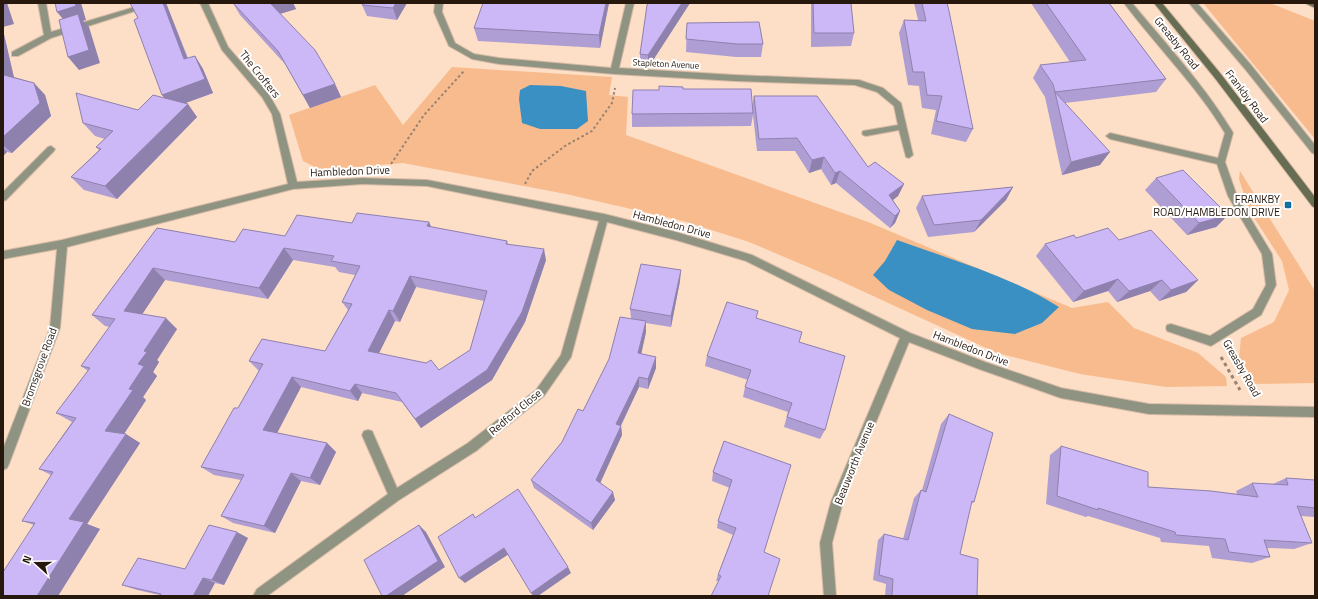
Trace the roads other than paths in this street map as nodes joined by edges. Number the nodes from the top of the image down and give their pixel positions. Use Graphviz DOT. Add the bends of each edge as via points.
graph roads {
  1 [pos="42,3"];
  2 [pos="156,3"];
  3 [pos="204,3"];
  4 [pos="439,3"];
  5 [pos="630,3"];
  6 [pos="1128,3"];
  7 [pos="1158,3"];
  8 [pos="1193,3"];
  9 [pos="1309,3"];
  10 [pos="1315,6"];
  11 [pos="48,36"];
  12 [pos="15,54"];
  13 [pos="616,71"];
  14 [pos="902,127"];
  15 [pos="866,133"];
  16 [pos="1110,136"];
  17 [pos="51,149"];
  18 [pos="1315,151"];
  19 [pos="909,155"];
  20 [pos="1222,162"];
  21 [pos="292,186"];
  22 [pos="3,198"];
  23 [pos="1315,204"];
  24 [pos="604,218"];
  25 [pos="62,244"];
  26 [pos="3,255"];
  27 [pos="1171,328"];
  28 [pos="906,336"];
  29 [pos="1315,412"];
  30 [pos="368,435"];
  31 [pos="3,464"];
  32 [pos="395,496"];
  33 [pos="259,596"];
  34 [pos="830,596"];
  1 -- 11 [label="street"];
  2 -- 11 [label="street"];
  3 -- 21 [label="street, The Crofters" via="225,48 265,95 276,114"];
  4 -- 13 [label="street, Stapleton Avenue" via="438,12 452,44 472,56 499,61"];
  5 -- 13 [label="street"];
  6 -- 20 [label="street, Greasby Road" via="1169,52 1229,133"];
  7 -- 23 [label="main road, Frankby Road" via="1217,75"];
  8 -- 18 [label="street, Frankby Road"];
  9 -- 10 [label="main road"];
  11 -- 12 [label="street"];
  13 -- 14 [label="street, Stapleton Avenue" via="856,82 880,90 898,105"];
  14 -- 15 [label="street"];
  14 -- 19 [label="street, Stapleton Avenue"];
  16 -- 20 [label="street"];
  17 -- 22 [label="street"];
  20 -- 27 [label="street, Greasby Road" via="1233,196 1267,254 1271,285 1257,312 1211,340"];
  21 -- 24 [label="street, Hambledon Drive" via="362,181 427,183"];
  21 -- 25 [label="street, Hambledon Drive"];
  24 -- 28 [label="street, Hambledon Drive" via="749,258"];
  24 -- 32 [label="street, Redford Close" via="566,357 540,393 472,447"];
  25 -- 26 [label="street, Hambledon Drive"];
  25 -- 31 [label="street, Bromsgrove Road" via="54,328"];
  28 -- 29 [label="street, Hambledon Drive" via="983,366 1061,392 1149,408"];
  28 -- 34 [label="street, Beauworth Avenue" via="837,502 826,543"];
  30 -- 32 [label="street"];
  32 -- 33 [label="street, Redford Close"];
}
